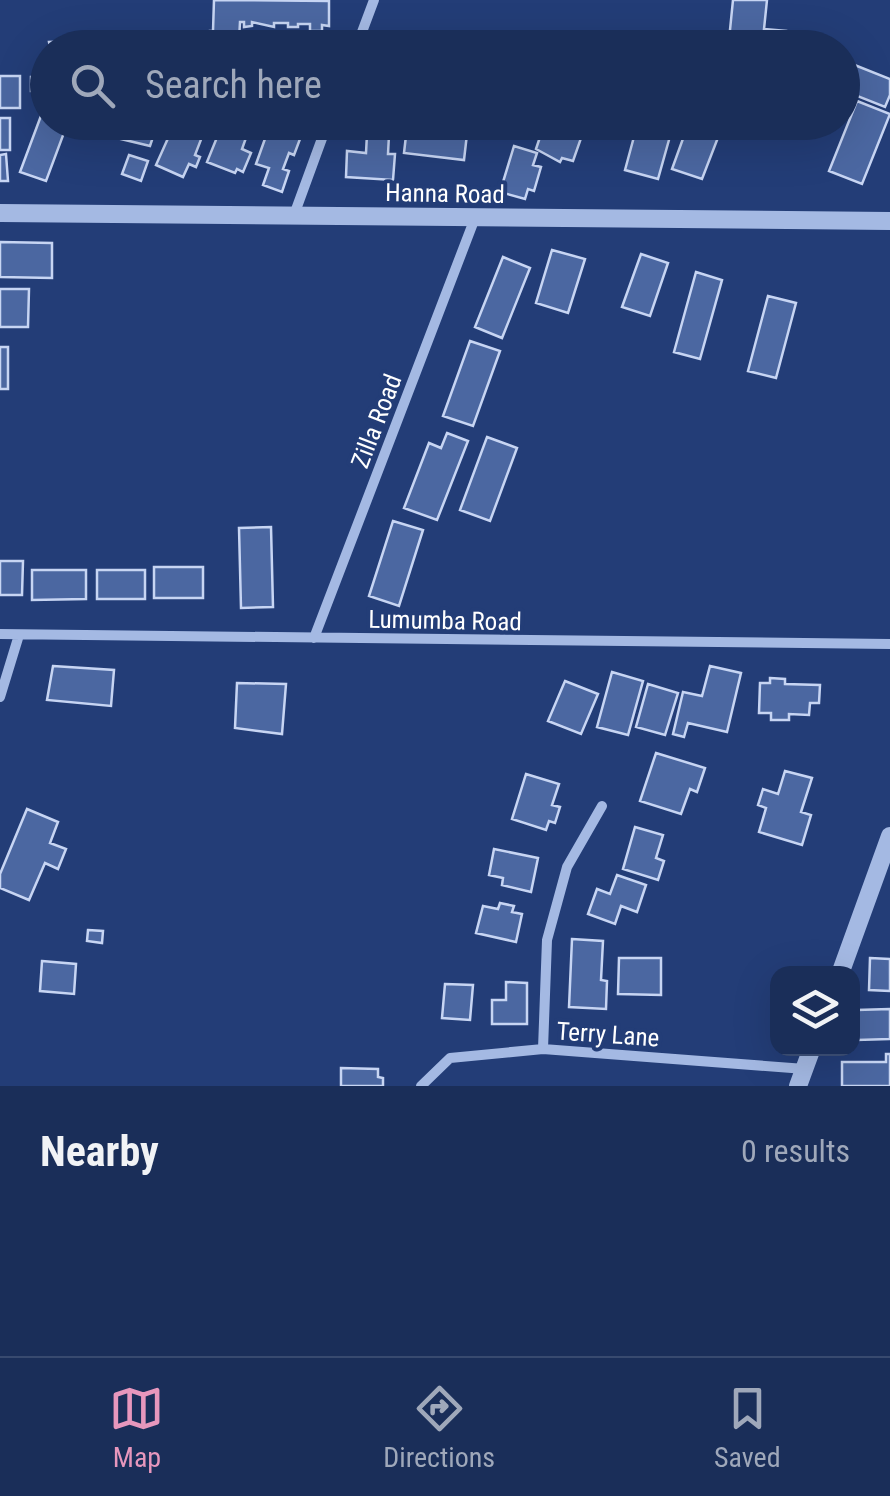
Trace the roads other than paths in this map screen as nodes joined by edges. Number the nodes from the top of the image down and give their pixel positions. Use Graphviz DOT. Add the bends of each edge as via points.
graph roads {
  1 [pos="374,0"];
  2 [pos="363,30"];
  3 [pos="321,140"];
  4 [pos="0,213"];
  5 [pos="294,216"];
  6 [pos="475,218"];
  7 [pos="890,222"];
  8 [pos="0,634"];
  9 [pos="19,634"];
  10 [pos="314,638"];
  11 [pos="890,644"];
  12 [pos="0,698"];
  13 [pos="602,806"];
  14 [pos="890,836"];
  15 [pos="843,966"];
  16 [pos="543,1049"];
  17 [pos="801,1078"];
  18 [pos="421,1086"];
  1 -- 2 [label="street"];
  3 -- 5 [label="street"];
  4 -- 5 [label="street, Hanna Road"];
  5 -- 6 [label="street, Hanna Road"];
  6 -- 7 [label="street, Hanna Road"];
  6 -- 10 [label="street, Zilla Road"];
  8 -- 9 [label="street, Lumumba Road"];
  9 -- 10 [label="street, Lumumba Road"];
  9 -- 12 [label="street"];
  10 -- 11 [label="street, Lumumba Road"];
  13 -- 16 [label="street, Terry Lane" via="567,867 547,940"];
  14 -- 15 [label="street"];
  16 -- 17 [label="street, Terry Lane"];
  16 -- 18 [label="street" via="450,1058"];
}
